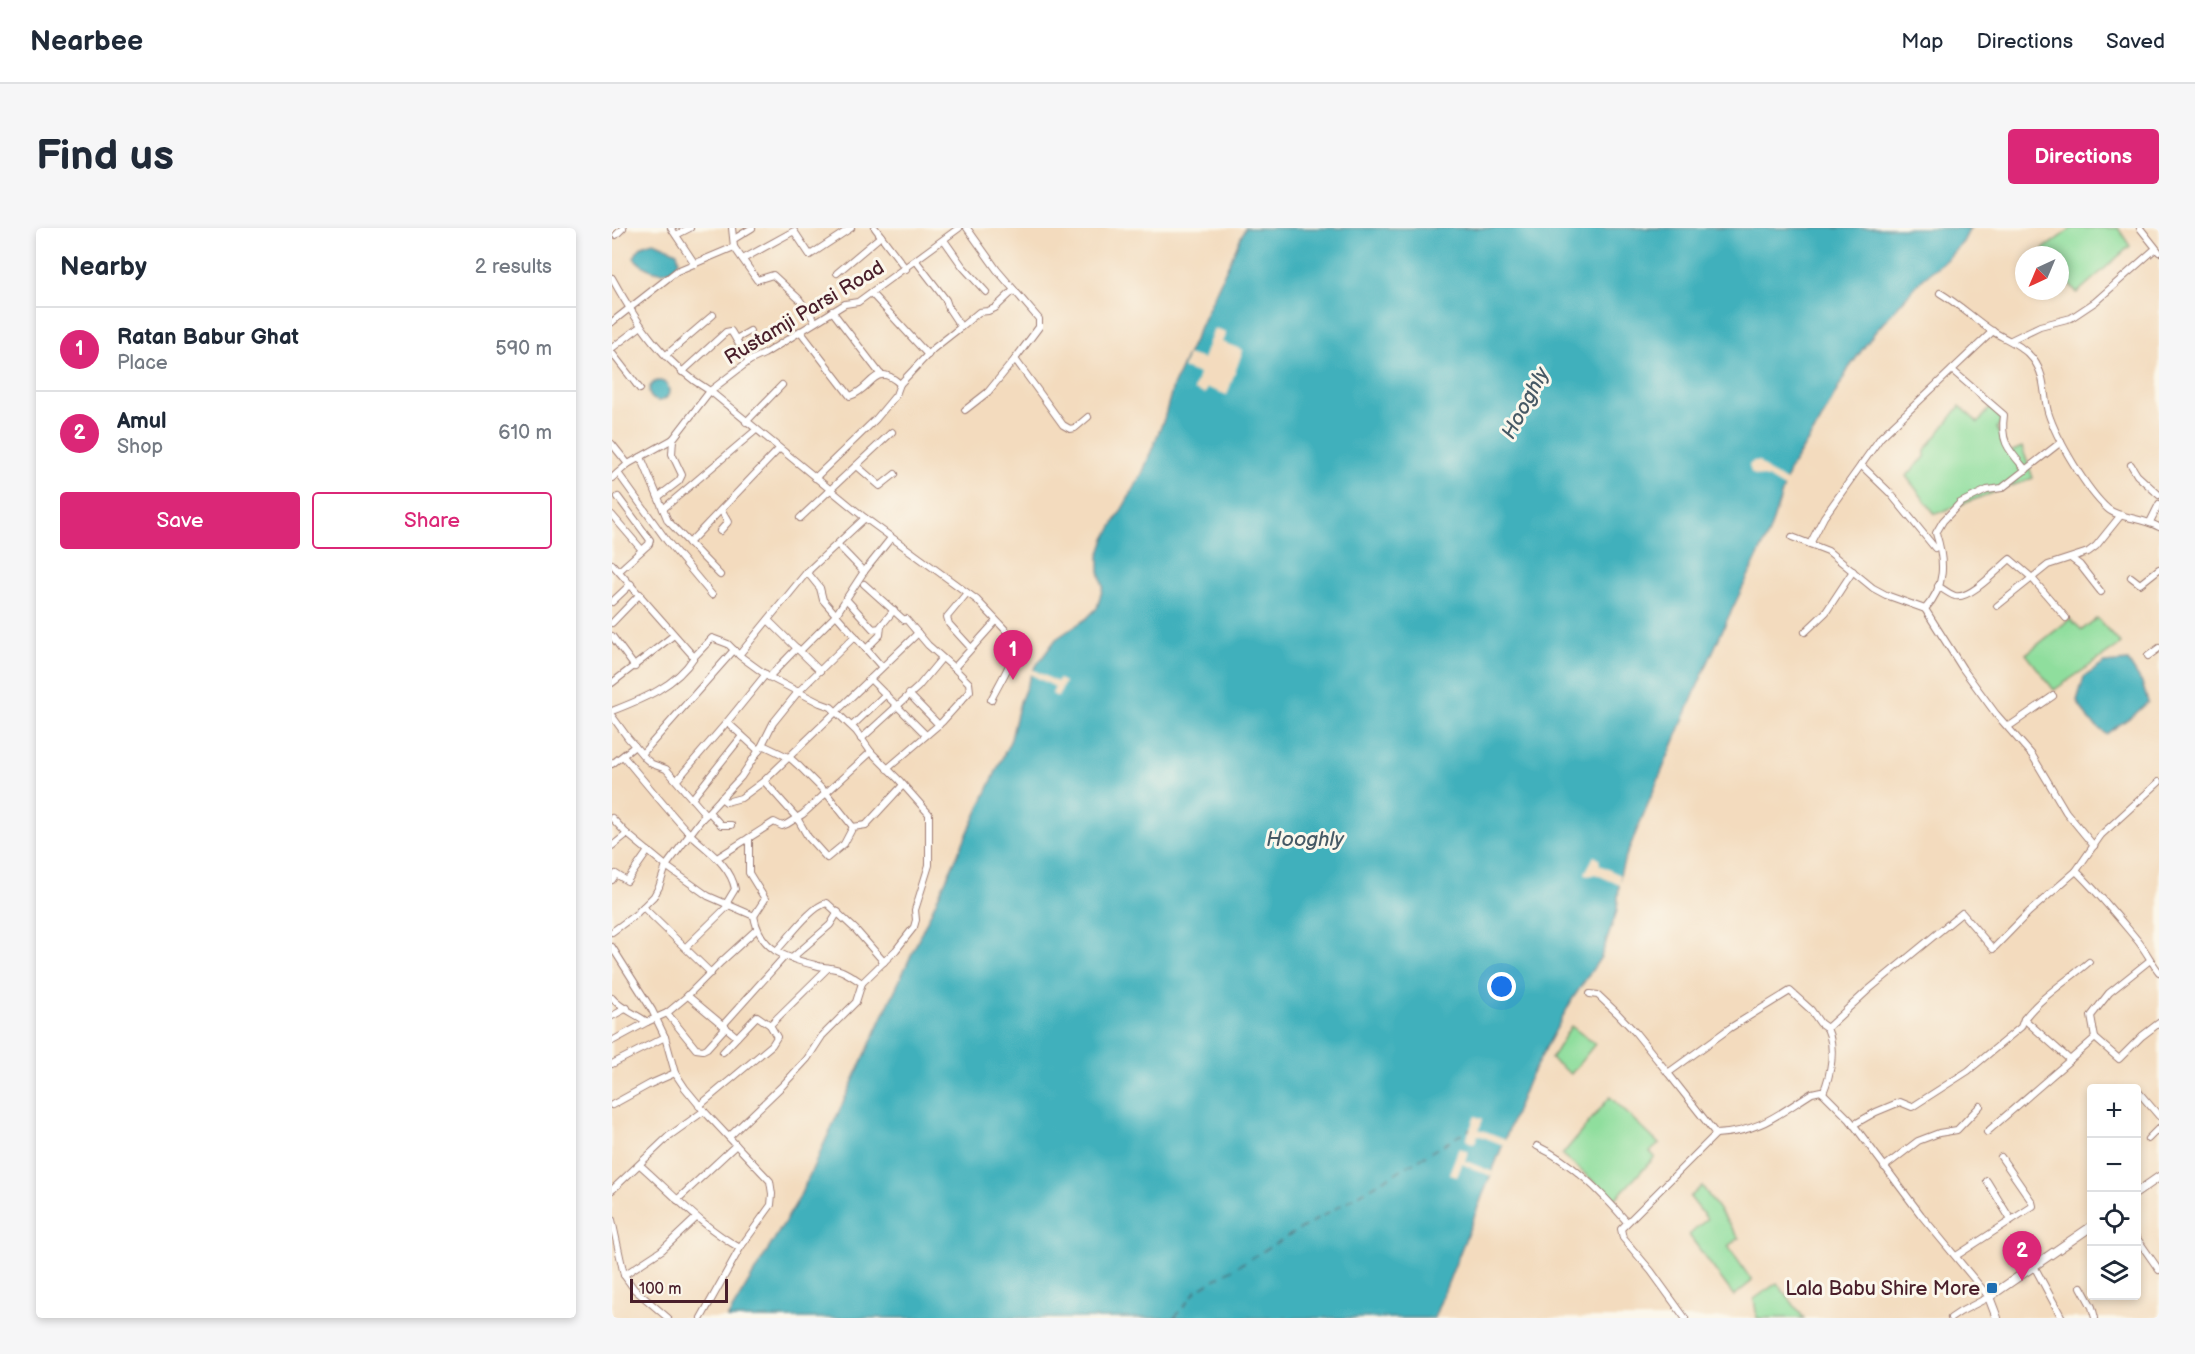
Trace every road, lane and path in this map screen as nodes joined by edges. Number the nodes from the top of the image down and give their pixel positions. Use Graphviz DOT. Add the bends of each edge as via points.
graph roads {
  1 [pos="623,228"];
  2 [pos="670,228"];
  3 [pos="690,228"];
  4 [pos="732,228"];
  5 [pos="752,228"];
  6 [pos="851,228"];
  7 [pos="875,228"];
  8 [pos="959,228"];
  9 [pos="967,228"];
  10 [pos="2140,228"];
  11 [pos="793,229"];
  12 [pos="616,234"];
  13 [pos="676,235"];
  14 [pos="881,236"];
  15 [pos="734,239"];
  16 [pos="944,240"];
  17 [pos="734,246"];
  18 [pos="2157,250"];
  19 [pos="743,259"];
  20 [pos="916,261"];
  21 [pos="695,264"];
  22 [pos="906,269"];
  23 [pos="837,273"];
  24 [pos="612,278"];
  25 [pos="1014,290"];
  26 [pos="986,292"];
  27 [pos="871,293"];
  28 [pos="1940,293"];
  29 [pos="630,309"];
  30 [pos="832,311"];
  31 [pos="713,315"];
  32 [pos="815,321"];
  33 [pos="612,322"];
  34 [pos="641,326"];
  35 [pos="961,327"];
  36 [pos="800,331"];
  37 [pos="1993,331"];
  38 [pos="750,332"];
  39 [pos="736,339"];
  40 [pos="2011,340"];
  41 [pos="612,348"];
  42 [pos="612,353"];
  43 [pos="928,355"];
  44 [pos="665,357"];
  45 [pos="1015,359"];
  46 [pos="749,361"];
  47 [pos="1952,370"];
  48 [pos="682,372"];
  49 [pos="880,375"];
  50 [pos="900,384"];
  51 [pos="782,386"];
  52 [pos="640,389"];
  53 [pos="710,391"];
  54 [pos="965,410"];
  55 [pos="1088,417"];
  56 [pos="746,422"];
  57 [pos="756,430"];
  58 [pos="892,432"];
  59 [pos="674,436"];
  60 [pos="2061,442"];
  61 [pos="612,444"];
  62 [pos="779,449"];
  63 [pos="641,457"];
  64 [pos="628,464"];
  65 [pos="1861,465"];
  66 [pos="2131,465"];
  67 [pos="857,466"];
  68 [pos="2026,470"];
  69 [pos="895,474"];
  70 [pos="615,476"];
  71 [pos="815,478"];
  72 [pos="830,490"];
  73 [pos="2159,495"];
  74 [pos="618,497"];
  75 [pos="658,497"];
  76 [pos="2159,504"];
  77 [pos="663,509"];
  78 [pos="721,510"];
  79 [pos="612,515"];
  80 [pos="2121,515"];
  81 [pos="800,518"];
  82 [pos="865,518"];
  83 [pos="2150,522"];
  84 [pos="2159,527"];
  85 [pos="720,531"];
  86 [pos="1792,537"];
  87 [pos="891,538"];
  88 [pos="689,543"];
  89 [pos="1810,544"];
  90 [pos="838,545"];
  91 [pos="1935,548"];
  92 [pos="642,550"];
  93 [pos="2072,559"];
  94 [pos="612,564"];
  95 [pos="2159,569"];
  96 [pos="619,571"];
  97 [pos="1853,571"];
  98 [pos="807,572"];
  99 [pos="864,572"];
  100 [pos="720,575"];
  101 [pos="2031,577"];
  102 [pos="2131,577"];
  103 [pos="631,584"];
  104 [pos="864,584"];
  105 [pos="1938,586"];
  106 [pos="2102,592"];
  107 [pos="967,593"];
  108 [pos="640,594"];
  109 [pos="712,595"];
  110 [pos="846,599"];
  111 [pos="612,602"];
  112 [pos="1997,606"];
  113 [pos="1925,609"];
  114 [pos="894,610"];
  115 [pos="836,615"];
  116 [pos="2066,618"];
  117 [pos="768,620"];
  118 [pos="996,621"];
  119 [pos="612,623"];
  120 [pos="880,628"];
  121 [pos="1805,632"];
  122 [pos="918,633"];
  123 [pos="674,635"];
  124 [pos="612,636"];
  125 [pos="855,636"];
  126 [pos="971,648"];
  127 [pos="2159,648"];
  128 [pos="798,649"];
  129 [pos="866,649"];
  130 [pos="737,652"];
  131 [pos="694,657"];
  132 [pos="2148,657"];
  133 [pos="942,658"];
  134 [pos="881,666"];
  135 [pos="635,667"];
  136 [pos="954,668"];
  137 [pos="820,671"];
  138 [pos="767,676"];
  139 [pos="870,679"];
  140 [pos="612,683"];
  141 [pos="798,692"];
  142 [pos="886,694"];
  143 [pos="909,694"];
  144 [pos="2053,696"];
  145 [pos="991,700"];
  146 [pos="897,705"];
  147 [pos="836,710"];
  148 [pos="612,711"];
  149 [pos="612,716"];
  150 [pos="727,722"];
  151 [pos="939,725"];
  152 [pos="852,726"];
  153 [pos="2008,727"];
  154 [pos="926,735"];
  155 [pos="742,736"];
  156 [pos="861,739"];
  157 [pos="634,746"];
  158 [pos="760,749"];
  159 [pos="871,752"];
  160 [pos="642,754"];
  161 [pos="623,756"];
  162 [pos="790,758"];
  163 [pos="612,764"];
  164 [pos="887,769"];
  165 [pos="676,780"];
  166 [pos="764,781"];
  167 [pos="903,785"];
  168 [pos="2158,786"];
  169 [pos="826,794"];
  170 [pos="721,798"];
  171 [pos="692,799"];
  172 [pos="708,813"];
  173 [pos="612,818"];
  174 [pos="797,818"];
  175 [pos="731,825"];
  176 [pos="853,827"];
  177 [pos="627,834"];
  178 [pos="690,834"];
  179 [pos="749,838"];
  180 [pos="612,846"];
  181 [pos="2094,846"];
  182 [pos="648,851"];
  183 [pos="717,858"];
  184 [pos="666,866"];
  185 [pos="2076,871"];
  186 [pos="612,880"];
  187 [pos="728,904"];
  188 [pos="643,907"];
  189 [pos="837,912"];
  190 [pos="754,916"];
  191 [pos="756,930"];
  192 [pos="612,932"];
  193 [pos="612,947"];
  194 [pos="686,947"];
  195 [pos="776,951"];
  196 [pos="789,957"];
  197 [pos="2150,961"];
  198 [pos="884,962"];
  199 [pos="2089,962"];
  200 [pos="828,968"];
  201 [pos="2159,972"];
  202 [pos="711,973"];
  203 [pos="862,983"];
  204 [pos="1590,994"];
  205 [pos="688,996"];
  206 [pos="612,998"];
  207 [pos="627,1008"];
  208 [pos="667,1013"];
  209 [pos="612,1016"];
  210 [pos="655,1018"];
  211 [pos="2024,1019"];
  212 [pos="647,1022"];
  213 [pos="2159,1023"];
  214 [pos="770,1025"];
  215 [pos="724,1026"];
  216 [pos="1827,1028"];
  217 [pos="665,1037"];
  218 [pos="737,1037"];
  219 [pos="2095,1038"];
  220 [pos="612,1041"];
  221 [pos="723,1052"];
  222 [pos="2070,1060"];
  223 [pos="612,1064"];
  224 [pos="675,1073"];
  225 [pos="1668,1073"];
  226 [pos="1823,1093"];
  227 [pos="2141,1094"];
  228 [pos="612,1105"];
  229 [pos="1980,1106"];
  230 [pos="701,1109"];
  231 [pos="2157,1111"];
  232 [pos="1853,1125"];
  233 [pos="2159,1128"];
  234 [pos="1987,1132"];
  235 [pos="1716,1134"];
  236 [pos="729,1137"];
  237 [pos="2148,1139"];
  238 [pos="736,1145"];
  239 [pos="1537,1146"];
  240 [pos="2001,1157"];
  241 [pos="640,1165"];
  242 [pos="1884,1167"];
  243 [pos="2159,1177"];
  244 [pos="1987,1181"];
  245 [pos="612,1190"];
  246 [pos="2137,1192"];
  247 [pos="677,1200"];
  248 [pos="696,1218"];
  249 [pos="612,1220"];
  250 [pos="2011,1220"];
  251 [pos="1627,1222"];
  252 [pos="2087,1229"];
  253 [pos="2141,1244"];
  254 [pos="740,1248"];
  255 [pos="1956,1256"];
  256 [pos="2034,1266"];
  257 [pos="2159,1270"];
  258 [pos="624,1275"];
  259 [pos="2081,1287"];
  260 [pos="1989,1297"];
  261 [pos="668,1318"];
  262 [pos="701,1318"];
  263 [pos="1685,1318"];
  264 [pos="1951,1318"];
  265 [pos="1996,1318"];
  266 [pos="2062,1318"];
  267 [pos="2095,1318"];
  1 -- 12 [label="street"];
  2 -- 13 [label="street"];
  3 -- 13 [label="street"];
  4 -- 15 [label="street"];
  5 -- 15 [label="street"];
  6 -- 11 [label="street" via="810,255"];
  7 -- 14 [label="street"];
  8 -- 16 [label="street, Rustamji Parsi Road"];
  9 -- 25 [label="street"];
  10 -- 18 [label="street"];
  11 -- 19 [label="street"];
  13 -- 21 [label="street"];
  14 -- 22 [label="street"];
  14 -- 23 [label="street"];
  15 -- 17 [label="street"];
  16 -- 20 [label="street, Rustamji Parsi Road"];
  16 -- 26 [label="street"];
  17 -- 19 [label="street"];
  17 -- 21 [label="street"];
  18 -- 40 [label="street" via="2071,318 2040,326"];
  19 -- 32 [label="street" via="757,280 773,275 786,285"];
  20 -- 22 [label="street, Rustamji Parsi Road"];
  20 -- 35 [label="street"];
  21 -- 29 [label="street" via="677,271"];
  22 -- 27 [label="street, Rustamji Parsi Road"];
  24 -- 29 [label="street"];
  25 -- 35 [label="street" via="994,308 979,312"];
  25 -- 45 [label="street" via="1039,318 1039,327"];
  27 -- 30 [label="street, Rustamji Parsi Road"];
  27 -- 43 [label="street"];
  28 -- 37 [label="street"];
  29 -- 33 [label="street"];
  29 -- 34 [label="street"];
  30 -- 32 [label="street, Rustamji Parsi Road"];
  30 -- 49 [label="street"];
  31 -- 44 [label="street"];
  32 -- 36 [label="street, Rustamji Parsi Road"];
  34 -- 41 [label="street"];
  34 -- 44 [label="street"];
  35 -- 43 [label="street"];
  36 -- 46 [label="street, Rustamji Parsi Road"];
  36 -- 49 [label="street" via="850,396"];
  37 -- 40 [label="street"];
  37 -- 47 [label="street"];
  38 -- 39 [label="street"];
  39 -- 46 [label="street"];
  39 -- 48 [label="street" via="731,331 726,332"];
  40 -- 60 [label="street" via="2038,367 2048,413"];
  42 -- 52 [label="street"];
  43 -- 50 [label="street"];
  44 -- 48 [label="street"];
  45 -- 54 [label="street" via="988,392"];
  45 -- 55 [label="street" via="1063,425 1074,428"];
  46 -- 53 [label="street, Rustamji Parsi Road"];
  47 -- 65 [label="street" via="1889,429"];
  47 -- 68 [label="street" via="2004,415 2003,441"];
  48 -- 53 [label="street"];
  49 -- 50 [label="street" via="889,375"];
  50 -- 71 [label="street" via="876,419"];
  51 -- 56 [label="street"];
  53 -- 56 [label="street"];
  53 -- 59 [label="street, Rustamji Parsi Road"];
  56 -- 57 [label="street"];
  57 -- 62 [label="street"];
  57 -- 77 [label="street"];
  58 -- 67 [label="street"];
  59 -- 63 [label="street"];
  59 -- 75 [label="street" via="672,454 682,475"];
  60 -- 68 [label="street"];
  60 -- 80 [label="street" via="2089,490 2110,512"];
  61 -- 64 [label="street"];
  62 -- 71 [label="street"];
  62 -- 78 [label="street"];
  63 -- 64 [label="street"];
  63 -- 75 [label="street"];
  64 -- 70 [label="street"];
  65 -- 89 [label="street"];
  65 -- 91 [label="street" via="1890,493"];
  66 -- 73 [label="street"];
  67 -- 69 [label="street" via="880,486"];
  67 -- 72 [label="street"];
  68 -- 105 [label="street" via="2002,488 1987,490 1960,503 1943,521 1936,533 1944,570"];
  70 -- 109 [label="street"];
  71 -- 72 [label="street"];
  72 -- 81 [label="street"];
  72 -- 82 [label="street"];
  74 -- 92 [label="street" via="650,540"];
  75 -- 77 [label="street"];
  76 -- 83 [label="street"];
  77 -- 88 [label="street" via="668,521"];
  78 -- 85 [label="street" via="728,522"];
  78 -- 88 [label="street"];
  79 -- 92 [label="street"];
  80 -- 83 [label="street"];
  80 -- 93 [label="street" via="2096,546"];
  82 -- 87 [label="street"];
  82 -- 90 [label="street"];
  83 -- 84 [label="street"];
  86 -- 89 [label="street"];
  87 -- 99 [label="street"];
  87 -- 107 [label="street"];
  88 -- 100 [label="street"];
  89 -- 97 [label="street" via="1828,551"];
  90 -- 98 [label="street"];
  90 -- 99 [label="street"];
  92 -- 96 [label="street"];
  93 -- 101 [label="street" via="2048,565"];
  93 -- 106 [label="street"];
  94 -- 96 [label="street"];
  95 -- 102 [label="street" via="2140,584"];
  96 -- 103 [label="street"];
  97 -- 113 [label="street" via="1886,595"];
  97 -- 121 [label="street" via="1826,612"];
  98 -- 115 [label="street"];
  98 -- 117 [label="street"];
  99 -- 110 [label="street"];
  101 -- 105 [label="street" via="2010,559 1965,596 1956,596"];
  101 -- 112 [label="street"];
  101 -- 116 [label="street"];
  103 -- 108 [label="street"];
  103 -- 111 [label="street"];
  104 -- 114 [label="street"];
  105 -- 113 [label="street"];
  107 -- 118 [label="street"];
  107 -- 126 [label="street" via="947,617"];
  108 -- 119 [label="street"];
  108 -- 123 [label="street"];
  110 -- 115 [label="street"];
  110 -- 120 [label="street" via="873,629"];
  113 -- 153 [label="street"];
  114 -- 120 [label="street"];
  114 -- 122 [label="street"];
  115 -- 125 [label="street"];
  115 -- 128 [label="street"];
  117 -- 128 [label="street"];
  117 -- 130 [label="street"];
  118 -- 126 [label="street"];
  118 -- 145 [label="street" via="1017,646"];
  120 -- 129 [label="street" via="880,635"];
  122 -- 133 [label="street"];
  122 -- 134 [label="street"];
  123 -- 131 [label="street"];
  123 -- 135 [label="street"];
  124 -- 135 [label="street"];
  125 -- 129 [label="street"];
  125 -- 137 [label="street"];
  126 -- 136 [label="street"];
  127 -- 132 [label="street"];
  128 -- 137 [label="street"];
  128 -- 138 [label="street"];
  129 -- 134 [label="street"];
  130 -- 131 [label="street" via="712,638"];
  130 -- 138 [label="street"];
  130 -- 160 [label="street"];
  131 -- 148 [label="street" via="677,678 646,698"];
  133 -- 136 [label="street"];
  133 -- 143 [label="street"];
  134 -- 139 [label="street"];
  135 -- 140 [label="street"];
  136 -- 151 [label="street" via="971,689"];
  137 -- 141 [label="street"];
  138 -- 141 [label="street"];
  138 -- 150 [label="street"];
  139 -- 142 [label="street"];
  139 -- 147 [label="street"];
  141 -- 147 [label="street"];
  141 -- 158 [label="street" via="773,723"];
  142 -- 146 [label="street"];
  142 -- 152 [label="street"];
  143 -- 146 [label="street"];
  143 -- 151 [label="street"];
  144 -- 153 [label="street"];
  146 -- 154 [label="street"];
  146 -- 156 [label="street"];
  147 -- 152 [label="street"];
  147 -- 162 [label="street"];
  149 -- 157 [label="street"];
  150 -- 155 [label="street"];
  150 -- 165 [label="street"];
  151 -- 154 [label="street"];
  152 -- 156 [label="street"];
  153 -- 181 [label="street" via="2032,755 2066,812"];
  154 -- 164 [label="street"];
  155 -- 158 [label="street"];
  155 -- 171 [label="street"];
  156 -- 159 [label="street"];
  157 -- 160 [label="street"];
  157 -- 161 [label="street"];
  158 -- 162 [label="street" via="765,746"];
  158 -- 170 [label="street"];
  159 -- 164 [label="street"];
  159 -- 169 [label="street"];
  160 -- 165 [label="street" via="652,764 663,766"];
  161 -- 163 [label="street"];
  161 -- 178 [label="street"];
  162 -- 166 [label="street"];
  162 -- 169 [label="street"];
  164 -- 167 [label="street"];
  165 -- 171 [label="street"];
  166 -- 170 [label="street" via="741,798"];
  166 -- 174 [label="street"];
  167 -- 176 [label="street" via="866,825"];
  167 -- 198 [label="street" via="929,814 929,865 915,910 914,927"];
  168 -- 181 [label="street"];
  169 -- 174 [label="street"];
  169 -- 176 [label="street"];
  170 -- 172 [label="street"];
  171 -- 172 [label="street"];
  172 -- 175 [label="street" via="721,825"];
  172 -- 178 [label="street"];
  173 -- 177 [label="street"];
  174 -- 176 [label="street" via="827,858 844,844"];
  174 -- 179 [label="street" via="782,826 774,822"];
  177 -- 180 [label="street"];
  177 -- 182 [label="street"];
  178 -- 183 [label="street"];
  178 -- 184 [label="street"];
  179 -- 183 [label="street"];
  179 -- 190 [label="street" via="749,873 765,899"];
  181 -- 185 [label="street"];
  182 -- 184 [label="street"];
  182 -- 186 [label="street" via="627,881 616,874"];
  183 -- 187 [label="street" via="734,884"];
  184 -- 187 [label="street" via="708,896"];
  184 -- 188 [label="street" via="659,887"];
  185 -- 197 [label="street" via="2140,943"];
  185 -- 216 [label="street" via="1993,949 1962,913"];
  187 -- 190 [label="street"];
  187 -- 194 [label="street"];
  188 -- 192 [label="street"];
  188 -- 194 [label="street"];
  189 -- 195 [label="street" via="827,903 821,904"];
  189 -- 196 [label="street" via="830,925"];
  189 -- 198 [label="street"];
  190 -- 191 [label="street"];
  191 -- 195 [label="street"];
  191 -- 202 [label="street"];
  193 -- 210 [label="street"];
  194 -- 202 [label="street"];
  195 -- 196 [label="street"];
  196 -- 200 [label="street"];
  196 -- 215 [label="street"];
  197 -- 201 [label="street"];
  197 -- 219 [label="street" via="2109,993 2091,1016"];
  198 -- 203 [label="street"];
  199 -- 211 [label="street" via="2052,990"];
  200 -- 203 [label="street" via="841,970"];
  200 -- 214 [label="street"];
  202 -- 205 [label="street"];
  203 -- 236 [label="street" via="856,1002 822,1036 807,1059"];
  204 -- 225 [label="street" via="1598,995 1617,1013"];
  205 -- 208 [label="street"];
  205 -- 215 [label="street"];
  206 -- 207 [label="street"];
  207 -- 209 [label="street"];
  207 -- 212 [label="street"];
  208 -- 210 [label="street"];
  208 -- 215 [label="street" via="692,1046 700,1050 707,1048"];
  210 -- 212 [label="street"];
  210 -- 217 [label="street"];
  211 -- 222 [label="street"];
  211 -- 232 [label="street" via="2021,1027 1968,1071 1912,1107 1900,1102"];
  212 -- 220 [label="street"];
  213 -- 219 [label="street" via="2119,1059"];
  214 -- 218 [label="street" via="757,1016"];
  214 -- 230 [label="street" via="777,1037 772,1045"];
  215 -- 218 [label="street"];
  216 -- 225 [label="street" via="1790,991"];
  216 -- 226 [label="street" via="1832,1039 1831,1061"];
  217 -- 223 [label="street"];
  217 -- 224 [label="street"];
  218 -- 221 [label="street"];
  219 -- 222 [label="street"];
  222 -- 234 [label="street"];
  224 -- 228 [label="street"];
  224 -- 230 [label="street"];
  225 -- 235 [label="street"];
  226 -- 232 [label="street"];
  226 -- 235 [label="street" via="1812,1093 1759,1126"];
  227 -- 231 [label="street"];
  229 -- 242 [label="street" via="1957,1130 1918,1141"];
  230 -- 236 [label="street"];
  230 -- 241 [label="street"];
  232 -- 242 [label="street"];
  233 -- 237 [label="street"];
  235 -- 251 [label="street"];
  236 -- 238 [label="street"];
  238 -- 247 [label="street"];
  238 -- 254 [label="street" via="770,1181 772,1194 771,1205"];
  239 -- 251 [label="street" via="1555,1154 1605,1197"];
  240 -- 250 [label="street" via="2033,1206"];
  241 -- 245 [label="street"];
  241 -- 247 [label="street"];
  242 -- 255 [label="street"];
  243 -- 246 [label="street"];
  244 -- 250 [label="street"];
  247 -- 248 [label="street"];
  248 -- 254 [label="street"];
  248 -- 258 [label="street" via="662,1250"];
  249 -- 258 [label="street"];
  250 -- 255 [label="street"];
  251 -- 263 [label="street" via="1621,1229 1623,1238"];
  252 -- 256 [label="street"];
  253 -- 257 [label="street"];
  254 -- 262 [label="street"];
  255 -- 260 [label="street"];
  256 -- 260 [label="street"];
  256 -- 266 [label="street"];
  258 -- 261 [label="street" via="634,1289"];
  259 -- 267 [label="street"];
  260 -- 264 [label="street"];
  260 -- 265 [label="street"];
}
